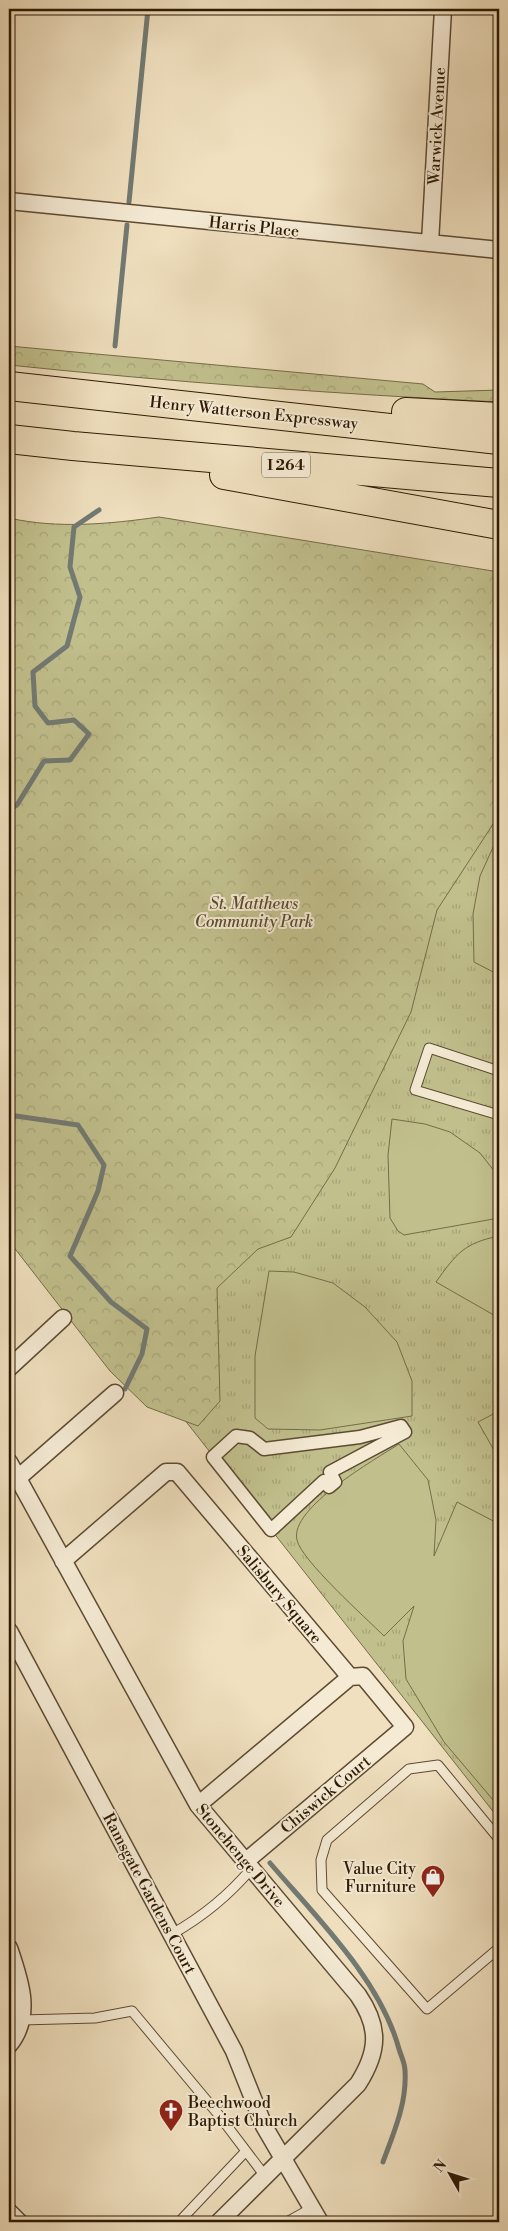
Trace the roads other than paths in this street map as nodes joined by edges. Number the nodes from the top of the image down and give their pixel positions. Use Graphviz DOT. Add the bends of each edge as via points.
graph roads {
  1 [pos="443,9"];
  2 [pos="9,201"];
  3 [pos="430,243"];
  4 [pos="499,250"];
  5 [pos="9,386"];
  6 [pos="110,396"];
  7 [pos="499,417"];
  8 [pos="9,439"];
  9 [pos="499,440"];
  10 [pos="73,446"];
  11 [pos="499,483"];
  12 [pos="499,525"];
  13 [pos="499,1071"];
  14 [pos="499,1115"];
  15 [pos="63,1318"];
  16 [pos="9,1368"];
  17 [pos="115,1393"];
  18 [pos="401,1426"];
  19 [pos="9,1462"];
  20 [pos="18,1478"];
  21 [pos="63,1561"];
  22 [pos="9,1631"];
  23 [pos="350,1677"];
  24 [pos="198,1805"];
  25 [pos="499,1838"];
  26 [pos="248,1865"];
  27 [pos="172,1934"];
  28 [pos="9,1948"];
  29 [pos="499,1948"];
  30 [pos="22,2020"];
  31 [pos="9,2045"];
  32 [pos="246,2152"];
  33 [pos="284,2157"];
  34 [pos="265,2176"];
  35 [pos="9,2212"];
  36 [pos="316,2215"];
  37 [pos="19,2222"];
  38 [pos="179,2222"];
  39 [pos="219,2222"];
  40 [pos="287,2222"];
  1 -- 3 [label="street, Warwick Avenue"];
  2 -- 3 [label="street, Harris Place"];
  3 -- 4 [label="street, Harris Place"];
  5 -- 6 [label="highway, Henry Watterson Expressway"];
  6 -- 7 [label="highway"];
  6 -- 9 [label="highway, Henry Watterson Expressway"];
  8 -- 10 [label="highway, I 264"];
  10 -- 11 [label="highway, I 264"];
  10 -- 12 [label="highway"];
  13 -- 14 [label="lane" via="429,1048 416,1090"];
  15 -- 16 [label="street"];
  17 -- 20 [label="street"];
  18 -- 18 [label="street" via="405,1432 330,1472 335,1482 328,1487 324,1481 271,1530 213,1456 236,1436 250,1438 264,1449 360,1438"];
  19 -- 20 [label="street, Stonehenge Drive"];
  20 -- 21 [label="street, Stonehenge Drive"];
  21 -- 23 [label="street, Salisbury Square" via="166,1472 177,1472"];
  21 -- 24 [label="street, Stonehenge Drive"];
  22 -- 27 [label="street, Ramsgate Gardens Court"];
  23 -- 24 [label="street"];
  23 -- 26 [label="street, Chiswick Court" via="363,1676 405,1727"];
  24 -- 26 [label="street, Stonehenge Drive"];
  25 -- 29 [label="lane" via="438,1765 409,1769 327,1840 321,1860 322,1890 427,2009"];
  26 -- 27 [label="lane" via="235,1888"];
  26 -- 33 [label="street, Stonehenge Drive" via="358,1995 372,2021 374,2033 369,2067 358,2084"];
  27 -- 33 [label="street, Ramsgate Gardens Court" via="234,2051 264,2126"];
  28 -- 30 [label="street" via="23,1997"];
  30 -- 31 [label="street"];
  30 -- 32 [label="lane" via="95,2018 132,2010"];
  32 -- 34 [label="lane"];
  32 -- 38 [label="lane"];
  33 -- 34 [label="street, Stonehenge Drive"];
  33 -- 36 [label="street"];
  34 -- 39 [label="street, Stonehenge Drive"];
  35 -- 37 [label="street"];
  36 -- 40 [label="lane"];
}
